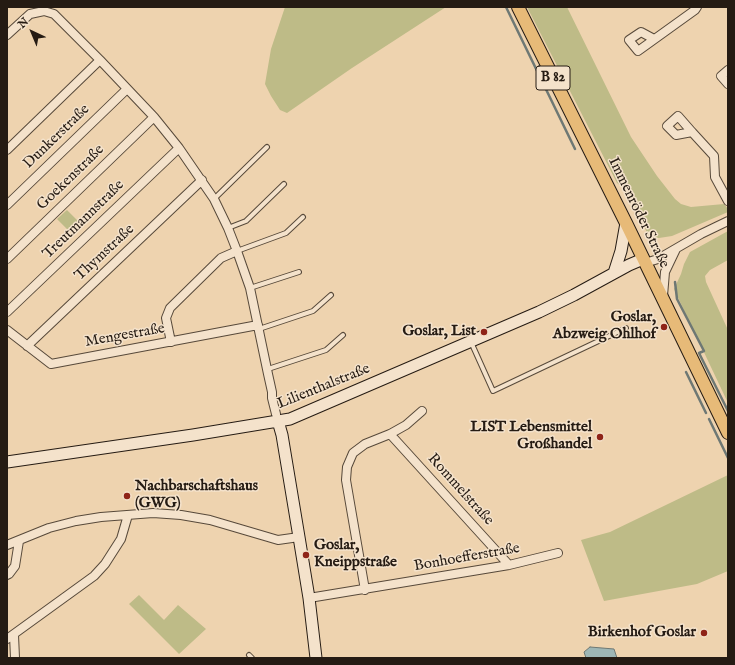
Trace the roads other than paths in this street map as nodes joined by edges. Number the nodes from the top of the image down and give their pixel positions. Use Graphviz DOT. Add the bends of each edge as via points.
graph roads {
  1 [pos="518,7"];
  2 [pos="697,7"];
  3 [pos="7,35"];
  4 [pos="654,39"];
  5 [pos="100,60"];
  6 [pos="728,70"];
  7 [pos="728,84"];
  8 [pos="127,88"];
  9 [pos="154,117"];
  10 [pos="692,132"];
  11 [pos="267,147"];
  12 [pos="180,148"];
  13 [pos="7,150"];
  14 [pos="202,180"];
  15 [pos="284,184"];
  16 [pos="214,199"];
  17 [pos="728,201"];
  18 [pos="7,205"];
  19 [pos="303,217"];
  20 [pos="728,221"];
  21 [pos="626,223"];
  22 [pos="228,228"];
  23 [pos="683,243"];
  24 [pos="676,249"];
  25 [pos="237,251"];
  26 [pos="7,259"];
  27 [pos="644,261"];
  28 [pos="299,272"];
  29 [pos="611,275"];
  30 [pos="250,288"];
  31 [pos="331,295"];
  32 [pos="663,301"];
  33 [pos="7,312"];
  34 [pos="258,327"];
  35 [pos="626,328"];
  36 [pos="7,330"];
  37 [pos="343,335"];
  38 [pos="471,341"];
  39 [pos="171,342"];
  40 [pos="27,346"];
  41 [pos="268,369"];
  42 [pos="422,411"];
  43 [pos="278,421"];
  44 [pos="728,433"];
  45 [pos="390,434"];
  46 [pos="7,462"];
  47 [pos="128,515"];
  48 [pos="299,537"];
  49 [pos="19,541"];
  50 [pos="7,545"];
  51 [pos="558,553"];
  52 [pos="509,565"];
  53 [pos="7,575"];
  54 [pos="365,590"];
  55 [pos="309,598"];
  56 [pos="10,637"];
  57 [pos="15,658"];
  58 [pos="316,658"];
  1 -- 21 [label="main road, Immenröder Straße / B 82"];
  2 -- 4 [label="street"];
  3 -- 5 [label="street" via="30,14 49,12"];
  5 -- 8 [label="street"];
  5 -- 13 [label="street"];
  6 -- 7 [label="street" via="721,76"];
  8 -- 9 [label="street"];
  8 -- 18 [label="street, Dunkerstraße"];
  9 -- 12 [label="street"];
  9 -- 26 [label="street, Goekenstraße"];
  10 -- 17 [label="street" via="714,156 715,176"];
  11 -- 16 [label="lane"];
  12 -- 14 [label="street"];
  12 -- 33 [label="street, Treutmannstraße"];
  14 -- 16 [label="street"];
  14 -- 40 [label="street, Thymstraße"];
  15 -- 22 [label="lane" via="246,221"];
  16 -- 22 [label="street"];
  19 -- 25 [label="lane" via="286,233"];
  20 -- 23 [label="street"];
  21 -- 27 [label="main road, Immenröder Straße / B 82"];
  21 -- 29 [label="street" via="621,251"];
  22 -- 25 [label="street"];
  23 -- 24 [label="street"];
  23 -- 27 [label="street"];
  24 -- 27 [label="street" via="658,259"];
  24 -- 32 [label="street" via="666,272"];
  25 -- 30 [label="street"];
  25 -- 39 [label="street" via="221,258 170,308 166,318"];
  27 -- 29 [label="street, Lilienthalstraße"];
  27 -- 32 [label="main road, Immenröder Straße / B 82"];
  28 -- 30 [label="lane"];
  29 -- 38 [label="street, Lilienthalstraße" via="539,312"];
  30 -- 34 [label="street"];
  31 -- 34 [label="lane" via="314,311"];
  32 -- 44 [label="main road, Immenröder Straße / B 82"];
  34 -- 39 [label="street, Mengestraße"];
  34 -- 41 [label="street"];
  35 -- 38 [label="lane" via="493,391"];
  36 -- 40 [label="street, Mengestraße"];
  37 -- 41 [label="lane" via="326,350"];
  38 -- 43 [label="street, Lilienthalstraße" via="296,417"];
  39 -- 40 [label="street, Mengestraße" via="51,364"];
  41 -- 43 [label="street"];
  42 -- 45 [label="street" via="406,425"];
  43 -- 46 [label="street, Lilienthalstraße" via="186,437"];
  43 -- 48 [label="street"];
  45 -- 52 [label="street, Rommelstraße"];
  45 -- 54 [label="street" via="365,444 353,453 347,466 346,480"];
  47 -- 48 [label="street" via="181,515 210,520 278,540"];
  47 -- 49 [label="street" via="76,521 49,528"];
  47 -- 56 [label="street" via="121,539 94,576"];
  48 -- 55 [label="street"];
  49 -- 50 [label="street"];
  49 -- 53 [label="street" via="15,566"];
  51 -- 52 [label="street, Bonhoefferstraße"];
  52 -- 54 [label="street, Bonhoefferstraße"];
  54 -- 55 [label="street, Bonhoefferstraße"];
  55 -- 58 [label="street"];
  56 -- 57 [label="street"];
}
